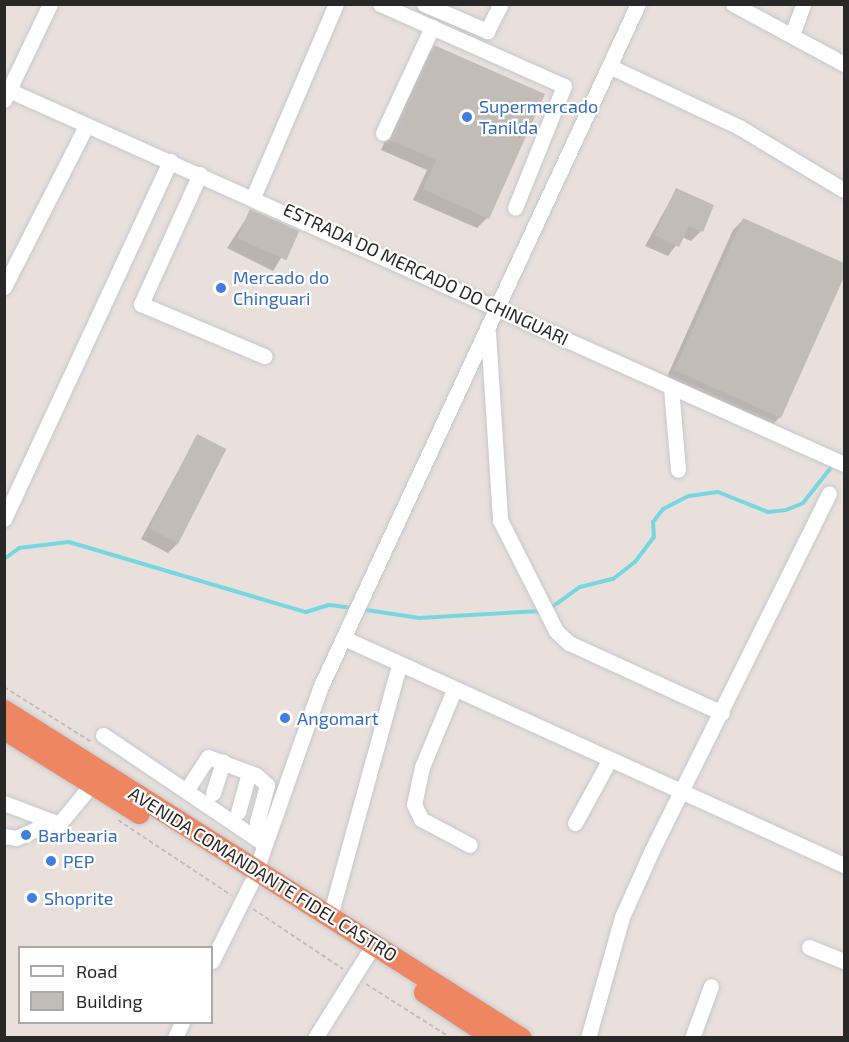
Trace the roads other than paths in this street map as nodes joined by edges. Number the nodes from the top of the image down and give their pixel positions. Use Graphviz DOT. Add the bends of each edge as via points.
graph roads {
  1 [pos="50,4"];
  2 [pos="336,4"];
  3 [pos="380,4"];
  4 [pos="424,4"];
  5 [pos="501,4"];
  6 [pos="638,4"];
  7 [pos="733,4"];
  8 [pos="804,4"];
  9 [pos="432,27"];
  10 [pos="792,35"];
  11 [pos="844,64"];
  12 [pos="611,67"];
  13 [pos="6,93"];
  14 [pos="86,126"];
  15 [pos="383,133"];
  16 [pos="170,161"];
  17 [pos="200,174"];
  18 [pos="844,190"];
  19 [pos="254,195"];
  20 [pos="515,208"];
  21 [pos="4,287"];
  22 [pos="501,306"];
  23 [pos="488,333"];
  24 [pos="264,357"];
  25 [pos="670,388"];
  26 [pos="844,464"];
  27 [pos="678,470"];
  28 [pos="10,491"];
  29 [pos="829,493"];
  30 [pos="4,519"];
  31 [pos="346,639"];
  32 [pos="399,666"];
  33 [pos="454,690"];
  34 [pos="4,710"];
  35 [pos="722,713"];
  36 [pos="4,729"];
  37 [pos="103,735"];
  38 [pos="609,761"];
  39 [pos="222,762"];
  40 [pos="249,773"];
  41 [pos="92,784"];
  42 [pos="186,791"];
  43 [pos="213,793"];
  44 [pos="682,793"];
  45 [pos="4,803"];
  46 [pos="238,812"];
  47 [pos="49,823"];
  48 [pos="575,823"];
  49 [pos="4,836"];
  50 [pos="266,836"];
  51 [pos="470,845"];
  52 [pos="844,865"];
  53 [pos="249,885"];
  54 [pos="330,916"];
  55 [pos="809,947"];
  56 [pos="367,955"];
  57 [pos="213,959"];
  58 [pos="844,961"];
  59 [pos="711,986"];
  60 [pos="181,1024"];
  61 [pos="174,1038"];
  62 [pos="315,1038"];
  63 [pos="494,1038"];
  64 [pos="521,1038"];
  65 [pos="588,1038"];
  66 [pos="692,1038"];
  1 -- 13 [label="street"];
  2 -- 19 [label="street"];
  3 -- 9 [label="street"];
  4 -- 5 [label="street" via="487,31"];
  6 -- 12 [label="street"];
  7 -- 10 [label="street"];
  8 -- 10 [label="street"];
  9 -- 15 [label="street"];
  9 -- 20 [label="street" via="565,89"];
  10 -- 11 [label="street"];
  12 -- 18 [label="street" via="739,127"];
  12 -- 22 [label="street"];
  13 -- 14 [label="street, ESTRADA DO MERCADO DO CHINGUARI"];
  14 -- 16 [label="street, ESTRADA DO MERCADO DO CHINGUARI"];
  14 -- 21 [label="street"];
  16 -- 17 [label="street, ESTRADA DO MERCADO DO CHINGUARI"];
  16 -- 28 [label="street"];
  17 -- 19 [label="street, ESTRADA DO MERCADO DO CHINGUARI"];
  17 -- 24 [label="street" via="141,304"];
  19 -- 22 [label="street, ESTRADA DO MERCADO DO CHINGUARI"];
  22 -- 23 [label="street"];
  22 -- 25 [label="street, ESTRADA DO MERCADO DO CHINGUARI"];
  23 -- 31 [label="street" via="356,608"];
  23 -- 35 [label="street" via="500,520 556,631 569,643"];
  25 -- 26 [label="street, ESTRADA DO MERCADO DO CHINGUARI"];
  25 -- 27 [label="street"];
  28 -- 30 [label="street"];
  29 -- 35 [label="street"];
  31 -- 32 [label="street"];
  31 -- 50 [label="street" via="320,688"];
  32 -- 33 [label="street"];
  32 -- 54 [label="street"];
  33 -- 38 [label="street"];
  33 -- 51 [label="street" via="422,767 414,804 421,819"];
  34 -- 53 [label="highway, AVENIDA COMANDANTE FIDEL CASTRO"];
  35 -- 44 [label="street"];
  36 -- 41 [label="highway, AVENIDA COMANDANTE FIDEL CASTRO"];
  37 -- 42 [label="street"];
  38 -- 44 [label="street"];
  38 -- 48 [label="street"];
  39 -- 40 [label="street"];
  39 -- 42 [label="street" via="204,760"];
  39 -- 43 [label="street"];
  40 -- 46 [label="street"];
  40 -- 50 [label="street" via="266,780 256,819"];
  41 -- 47 [label="street" via="62,822"];
  41 -- 53 [label="highway, AVENIDA COMANDANTE FIDEL CASTRO"];
  42 -- 50 [label="street"];
  44 -- 52 [label="street"];
  44 -- 65 [label="street" via="622,917"];
  45 -- 47 [label="street"];
  47 -- 49 [label="street" via="16,838"];
  50 -- 53 [label="street"];
  53 -- 54 [label="highway, AVENIDA COMANDANTE FIDEL CASTRO"];
  53 -- 56 [label="highway, AVENIDA COMANDANTE FIDEL CASTRO"];
  53 -- 57 [label="street"];
  54 -- 64 [label="highway, AVENIDA COMANDANTE FIDEL CASTRO"];
  55 -- 58 [label="street"];
  56 -- 62 [label="street"];
  56 -- 63 [label="highway, AVENIDA COMANDANTE FIDEL CASTRO"];
  59 -- 66 [label="street"];
  60 -- 61 [label="street"];
}
